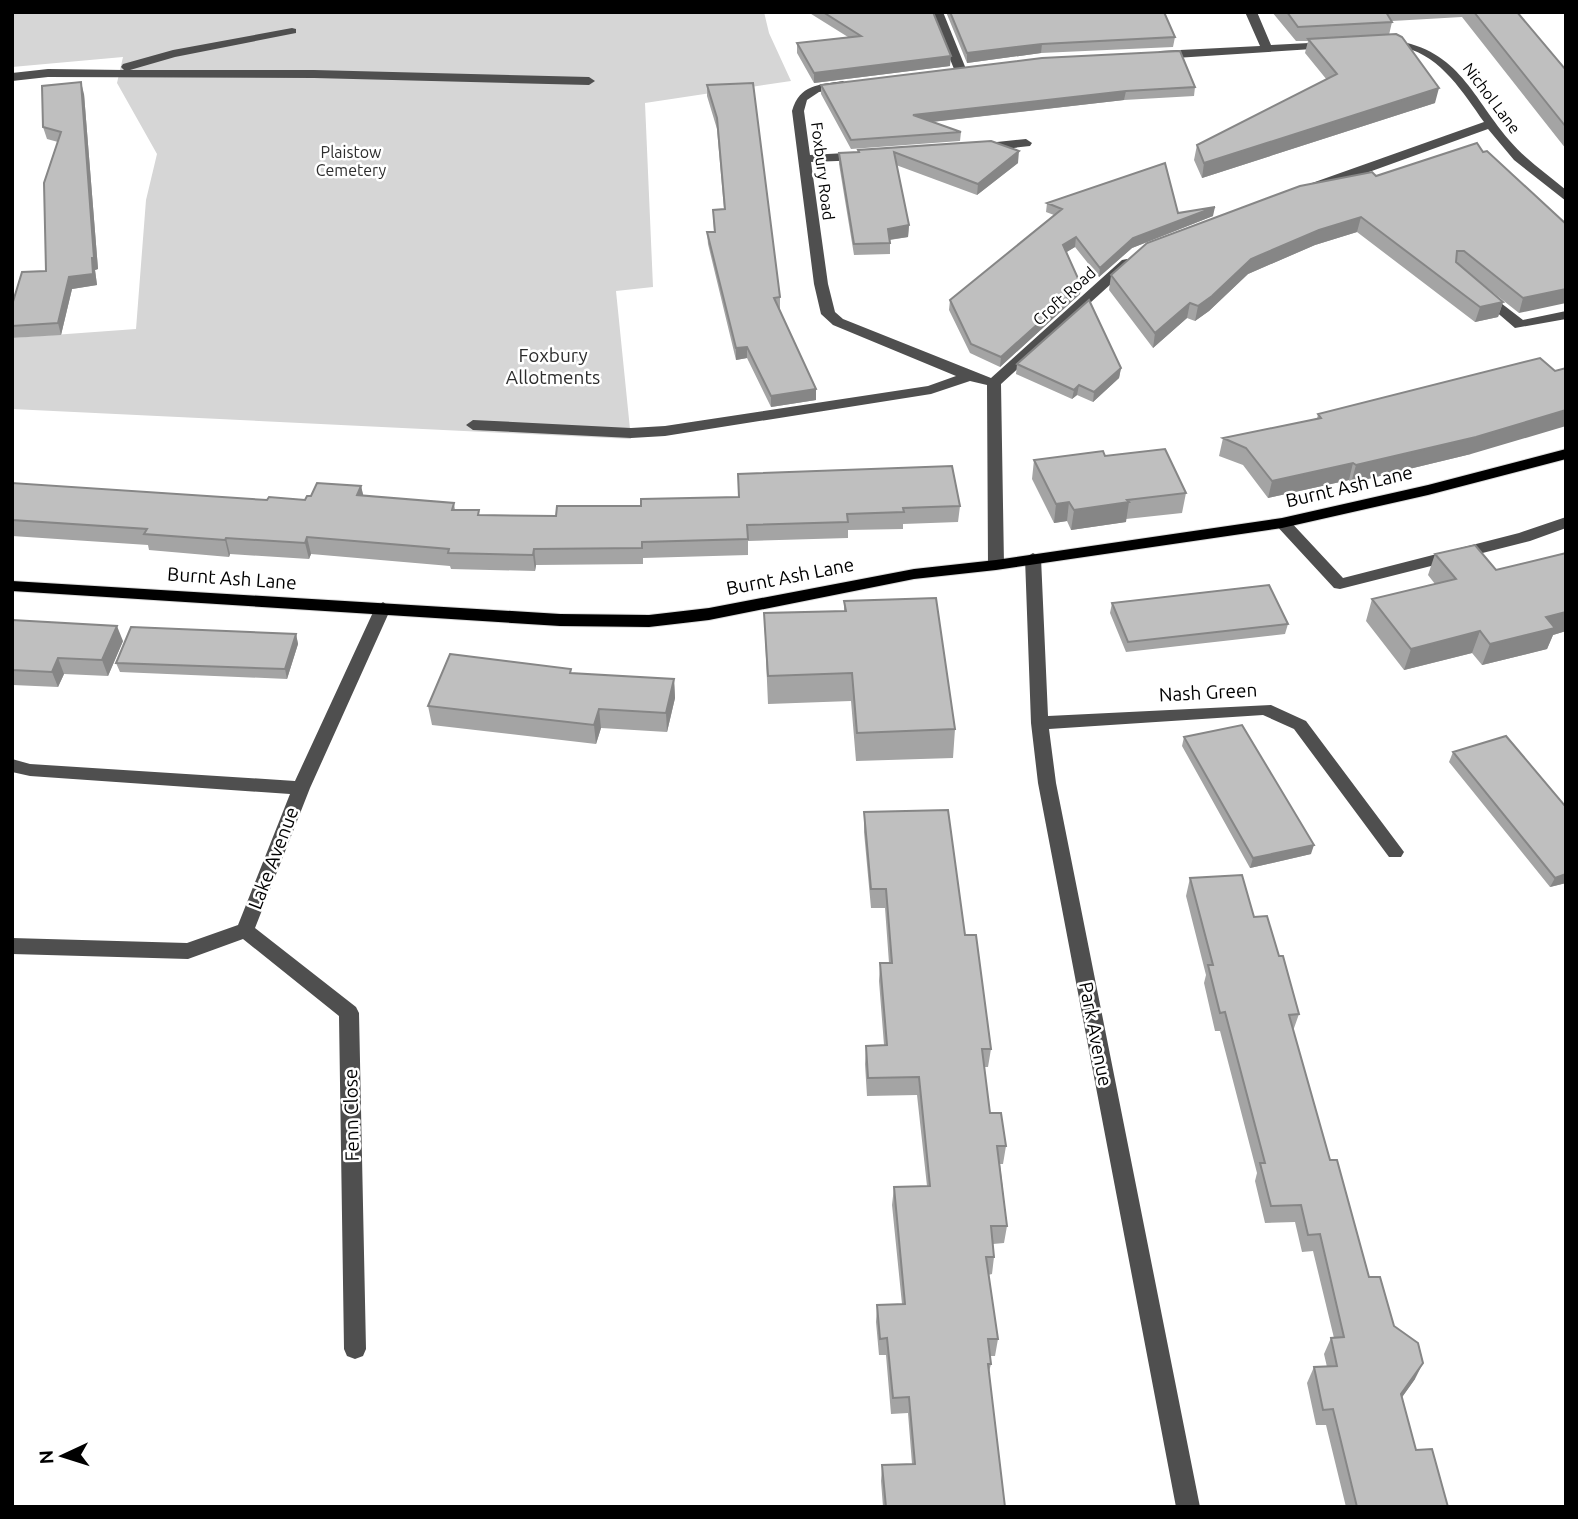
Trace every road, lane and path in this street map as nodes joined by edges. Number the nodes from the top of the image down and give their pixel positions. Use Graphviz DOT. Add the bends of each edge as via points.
graph roads {
  1 [pos="937,12"];
  2 [pos="1251,12"];
  3 [pos="292,32"];
  4 [pos="1370,42"];
  5 [pos="1344,44"];
  6 [pos="1262,50"];
  7 [pos="1149,55"];
  8 [pos="960,69"];
  9 [pos="106,73"];
  10 [pos="12,76"];
  11 [pos="589,81"];
  12 [pos="856,83"];
  13 [pos="1491,124"];
  14 [pos="1026,143"];
  15 [pos="963,149"];
  16 [pos="883,154"];
  17 [pos="804,159"];
  18 [pos="1298,193"];
  19 [pos="1566,197"];
  20 [pos="1138,253"];
  21 [pos="1468,281"];
  22 [pos="1566,315"];
  23 [pos="969,376"];
  24 [pos="994,383"];
  25 [pos="473,425"];
  26 [pos="1566,453"];
  27 [pos="1566,522"];
  28 [pos="1282,523"];
  29 [pos="1033,558"];
  30 [pos="996,565"];
  31 [pos="12,586"];
  32 [pos="383,608"];
  33 [pos="1040,723"];
  34 [pos="12,765"];
  35 [pos="301,788"];
  36 [pos="1395,852"];
  37 [pos="245,930"];
  38 [pos="12,946"];
  39 [pos="355,1349"];
  40 [pos="1188,1507"];
  1 -- 8 [label="street"];
  2 -- 6 [label="street"];
  3 -- 9 [label="street" via="173,54"];
  4 -- 13 [label="street, Nichol Lane" via="1418,47 1439,60 1458,76"];
  5 -- 6 [label="street"];
  6 -- 7 [label="street"];
  9 -- 10 [label="street"];
  9 -- 11 [label="street"];
  12 -- 17 [label="street, Foxbury Road" via="816,89 802,98 798,111"];
  13 -- 18 [label="street"];
  13 -- 19 [label="street, Nichol Lane"];
  14 -- 15 [label="street"];
  16 -- 17 [label="street"];
  17 -- 23 [label="street, Foxbury Road" via="828,314"];
  20 -- 24 [label="street, Croft Road"];
  21 -- 22 [label="street" via="1520,325"];
  23 -- 24 [label="street, Foxbury Road"];
  23 -- 25 [label="street" via="931,390 665,431"];
  24 -- 30 [label="street"];
  26 -- 28 [label="main road, Burnt Ash Lane"];
  27 -- 28 [label="street" via="1340,584"];
  28 -- 29 [label="main road, Burnt Ash Lane"];
  29 -- 30 [label="main road, Burnt Ash Lane"];
  29 -- 33 [label="street, Park Avenue"];
  30 -- 32 [label="main road, Burnt Ash Lane" via="914,574 709,614 649,621"];
  31 -- 32 [label="main road, Burnt Ash Lane"];
  32 -- 35 [label="street, Lake Avenue"];
  33 -- 36 [label="street, Nash Green" via="1265,709 1300,725"];
  33 -- 40 [label="street, Park Avenue" via="1047,783"];
  34 -- 35 [label="street" via="30,770"];
  35 -- 37 [label="street, Lake Avenue"];
  37 -- 38 [label="street, Lake Avenue" via="188,951"];
  37 -- 39 [label="street, Fenn Close" via="349,1013"];
}
